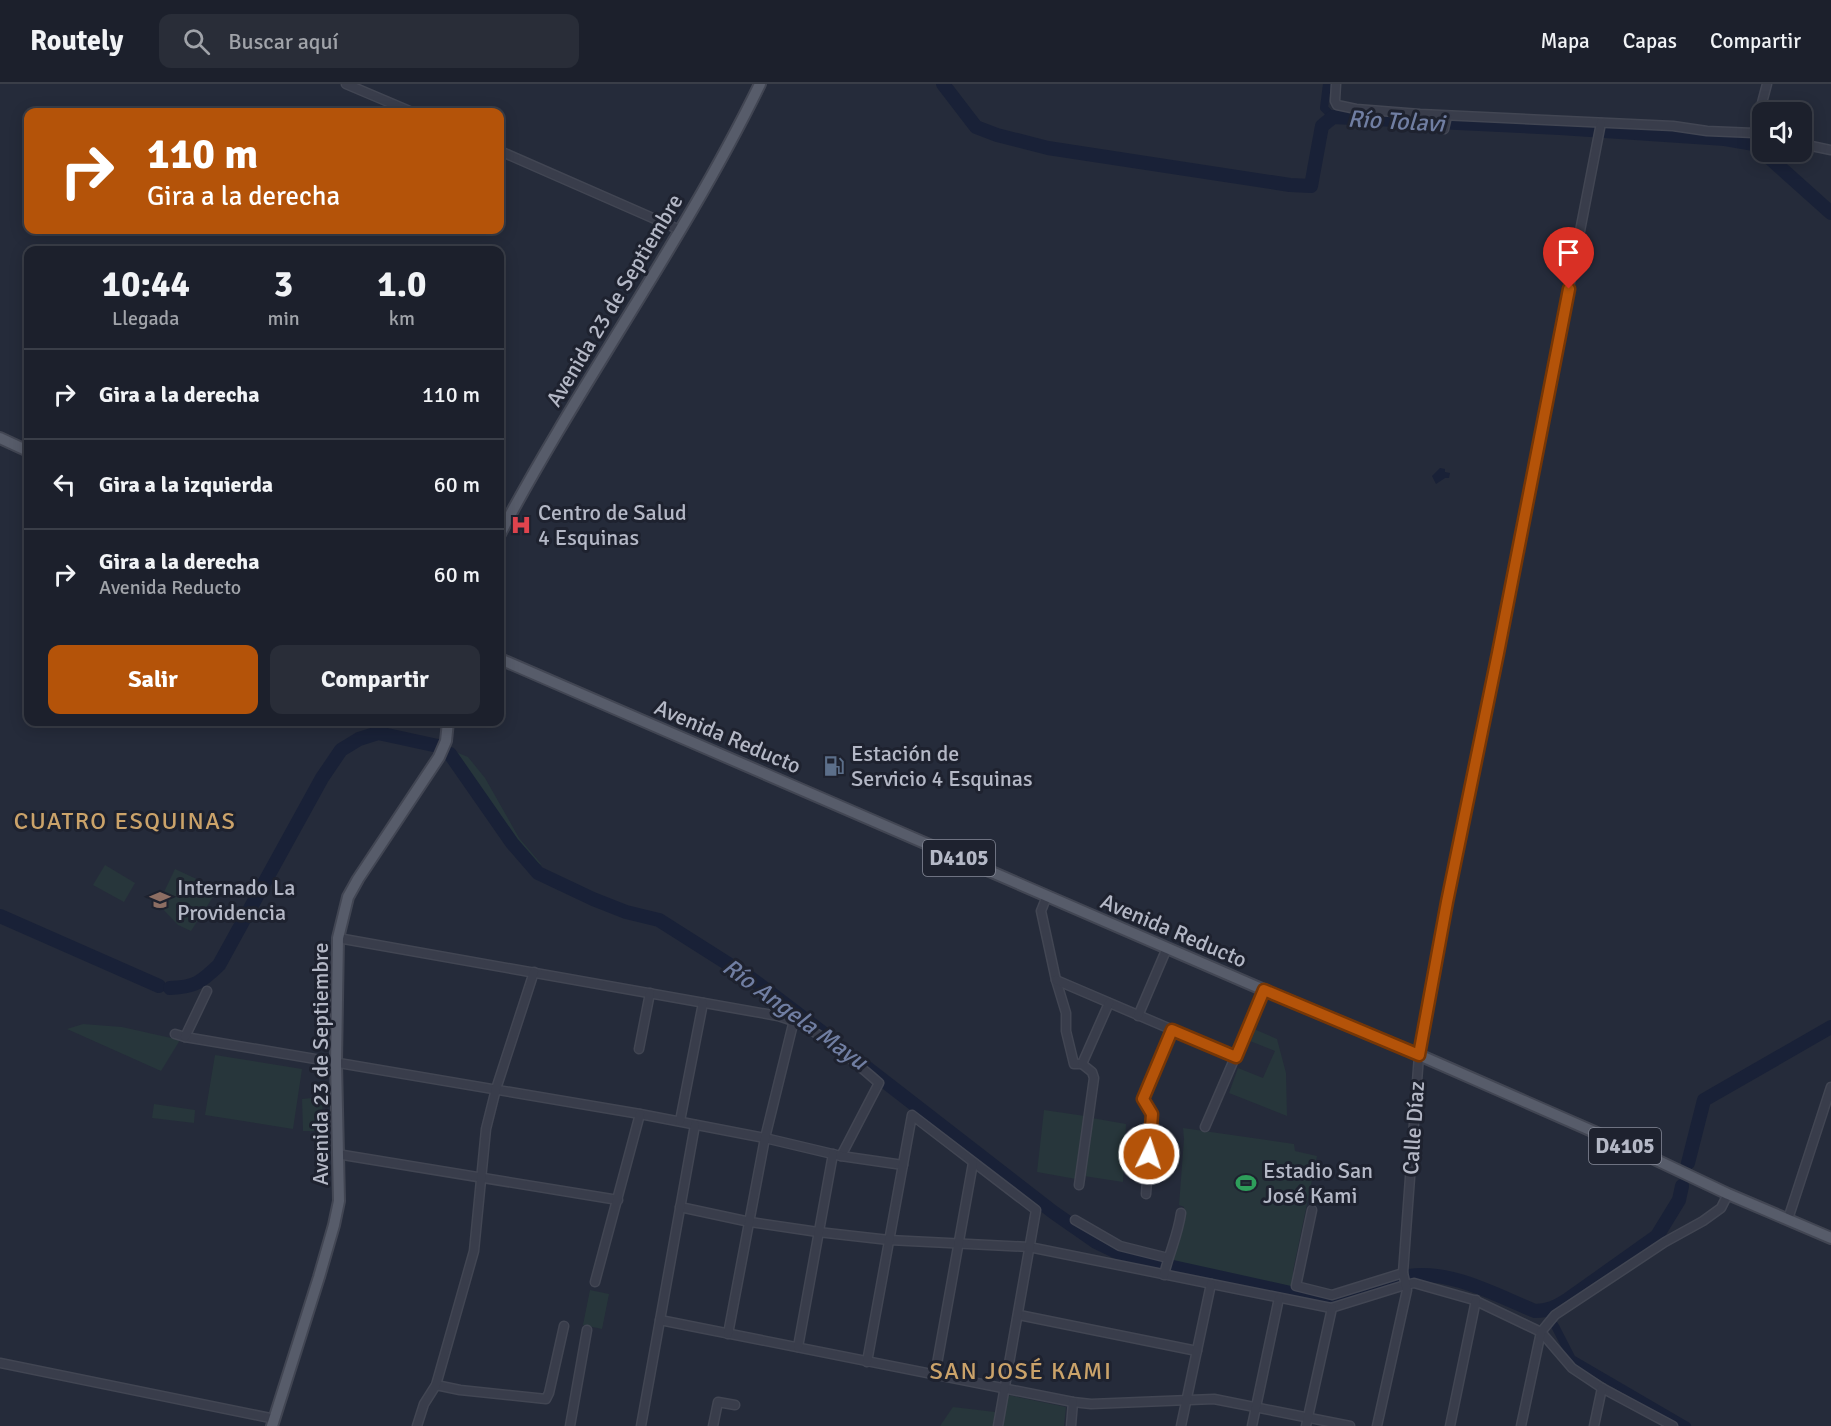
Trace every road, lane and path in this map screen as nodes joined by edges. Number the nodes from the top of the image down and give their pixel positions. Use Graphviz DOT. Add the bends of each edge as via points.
graph roads {
  1 [pos="346,84"];
  2 [pos="760,84"];
  3 [pos="1336,84"];
  4 [pos="1767,84"];
  5 [pos="1764,102"];
  6 [pos="403,108"];
  7 [pos="1600,130"];
  8 [pos="1752,134"];
  9 [pos="1812,146"];
  10 [pos="1831,150"];
  11 [pos="504,153"];
  12 [pos="680,230"];
  13 [pos="0,438"];
  14 [pos="24,449"];
  15 [pos="504,527"];
  16 [pos="504,661"];
  17 [pos="448,726"];
  18 [pos="1047,896"];
  19 [pos="338,938"];
  20 [pos="1167,948"];
  21 [pos="534,972"];
  22 [pos="1056,980"];
  23 [pos="1264,990"];
  24 [pos="207,991"];
  25 [pos="651,993"];
  26 [pos="703,1003"];
  27 [pos="1109,1003"];
  28 [pos="1138,1016"];
  29 [pos="794,1020"];
  30 [pos="1172,1030"];
  31 [pos="175,1034"];
  32 [pos="185,1037"];
  33 [pos="639,1049"];
  34 [pos="1419,1055"];
  35 [pos="1236,1057"];
  36 [pos="336,1062"];
  37 [pos="1082,1064"];
  38 [pos="1831,1087"];
  39 [pos="496,1089"];
  40 [pos="640,1114"];
  41 [pos="680,1121"];
  42 [pos="695,1125"];
  43 [pos="1205,1128"];
  44 [pos="765,1138"];
  45 [pos="338,1154"];
  46 [pos="837,1155"];
  47 [pos="974,1163"];
  48 [pos="903,1165"];
  49 [pos="482,1178"];
  50 [pos="1079,1185"];
  51 [pos="1146,1194"];
  52 [pos="1728,1194"];
  53 [pos="618,1200"];
  54 [pos="680,1207"];
  55 [pos="1312,1210"];
  56 [pos="1181,1213"];
  57 [pos="1788,1219"];
  58 [pos="1075,1220"];
  59 [pos="750,1222"];
  60 [pos="818,1232"];
  61 [pos="1831,1239"];
  62 [pos="889,1240"];
  63 [pos="959,1242"];
  64 [pos="1029,1247"];
  65 [pos="1167,1258"];
  66 [pos="1403,1273"];
  67 [pos="1164,1275"];
  68 [pos="595,1282"];
  69 [pos="1211,1284"];
  70 [pos="1405,1285"];
  71 [pos="1280,1298"];
  72 [pos="1476,1300"];
  73 [pos="1332,1308"];
  74 [pos="1018,1315"];
  75 [pos="660,1320"];
  76 [pos="564,1326"];
  77 [pos="587,1330"];
  78 [pos="1541,1332"];
  79 [pos="728,1334"];
  80 [pos="798,1347"];
  81 [pos="1197,1351"];
  82 [pos="867,1362"];
  83 [pos="0,1363"];
  84 [pos="935,1375"];
  85 [pos="436,1385"];
  86 [pos="1004,1387"];
  87 [pos="1602,1388"];
  88 [pos="1186,1400"];
  89 [pos="1073,1402"];
  90 [pos="735,1405"];
  91 [pos="1256,1407"];
  92 [pos="273,1422"];
  93 [pos="1307,1422"];
  94 [pos="1670,1425"];
  95 [pos="417,1426"];
  96 [pos="570,1426"];
  97 [pos="641,1426"];
  98 [pos="713,1426"];
  99 [pos="998,1426"];
  100 [pos="1071,1426"];
  101 [pos="1181,1426"];
  102 [pos="1252,1426"];
  103 [pos="1350,1426"];
  104 [pos="1377,1426"];
  105 [pos="1450,1426"];
  106 [pos="1521,1426"];
  107 [pos="1594,1426"];
  1 -- 6 [label="street"];
  2 -- 12 [label="main road, Avenida 23 de Septiembre"];
  3 -- 7 [label="street" via="1335,101 1342,107 1446,122"];
  4 -- 5 [label="street"];
  7 -- 8 [label="street" via="1673,126"];
  7 -- 34 [label="street, Calle Díaz"];
  9 -- 10 [label="street"];
  11 -- 12 [label="street"];
  12 -- 15 [label="main road, Avenida 23 de Septiembre" via="537,465"];
  13 -- 14 [label="main road"];
  16 -- 18 [label="main road, Avenida Reducto / D4105"];
  17 -- 19 [label="main road, Avenida 23 de Septiembre" via="439,757 348,897"];
  18 -- 20 [label="main road, Avenida Reducto / D4105"];
  18 -- 22 [label="street" via="1041,911"];
  19 -- 21 [label="street"];
  19 -- 36 [label="main road, Avenida 23 de Septiembre"];
  20 -- 23 [label="main road, Avenida Reducto / D4105"];
  20 -- 28 [label="street"];
  21 -- 25 [label="street"];
  21 -- 39 [label="street"];
  22 -- 27 [label="street"];
  22 -- 37 [label="street" via="1074,1064"];
  23 -- 34 [label="main road, Avenida Reducto / D4105"];
  23 -- 35 [label="street"];
  24 -- 32 [label="street"];
  25 -- 26 [label="street"];
  25 -- 33 [label="street"];
  26 -- 29 [label="street"];
  26 -- 41 [label="street"];
  27 -- 28 [label="street"];
  27 -- 37 [label="street"];
  28 -- 30 [label="street"];
  29 -- 44 [label="street"];
  29 -- 46 [label="street" via="879,1083"];
  30 -- 35 [label="street"];
  30 -- 51 [label="street" via="1143,1099 1152,1114"];
  31 -- 32 [label="street"];
  32 -- 36 [label="street"];
  34 -- 52 [label="main road, Avenida Reducto / D4105"];
  34 -- 66 [label="street, Calle Díaz"];
  35 -- 43 [label="street"];
  36 -- 39 [label="street"];
  36 -- 45 [label="main road, Avenida 23 de Septiembre"];
  37 -- 50 [label="street" via="1094,1078"];
  38 -- 57 [label="street"];
  39 -- 40 [label="street"];
  39 -- 49 [label="street" via="486,1129"];
  40 -- 41 [label="street"];
  40 -- 53 [label="street"];
  41 -- 42 [label="street"];
  42 -- 44 [label="street"];
  42 -- 54 [label="street"];
  44 -- 46 [label="street"];
  44 -- 59 [label="street"];
  45 -- 49 [label="street"];
  45 -- 92 [label="main road, Avenida 23 de Septiembre" via="339,1201 334,1225"];
  46 -- 48 [label="street"];
  46 -- 60 [label="street"];
  47 -- 48 [label="street" via="912,1115"];
  47 -- 63 [label="street"];
  47 -- 64 [label="street" via="1036,1210"];
  48 -- 62 [label="street"];
  49 -- 53 [label="street"];
  49 -- 85 [label="street" via="474,1251"];
  52 -- 57 [label="main road, Avenida Reducto / D4105"];
  52 -- 78 [label="street" via="1721,1208 1556,1315"];
  53 -- 68 [label="street"];
  54 -- 59 [label="street"];
  54 -- 75 [label="street"];
  55 -- 66 [label="street" via="1296,1286 1332,1295"];
  56 -- 65 [label="street"];
  57 -- 61 [label="main road, Avenida Reducto / D4105"];
  58 -- 65 [label="street" via="1120,1246"];
  59 -- 60 [label="street"];
  59 -- 79 [label="street"];
  60 -- 62 [label="street"];
  60 -- 80 [label="street"];
  62 -- 63 [label="street"];
  62 -- 82 [label="street"];
  63 -- 64 [label="street"];
  63 -- 84 [label="street"];
  64 -- 67 [label="street"];
  64 -- 74 [label="street"];
  65 -- 67 [label="street"];
  66 -- 70 [label="street, Calle Díaz"];
  67 -- 69 [label="street"];
  69 -- 71 [label="street"];
  69 -- 81 [label="street"];
  70 -- 72 [label="street"];
  70 -- 73 [label="street"];
  70 -- 104 [label="street, Calle Díaz"];
  71 -- 73 [label="street"];
  71 -- 91 [label="street"];
  72 -- 78 [label="street"];
  72 -- 105 [label="street"];
  73 -- 93 [label="street"];
  74 -- 81 [label="street"];
  74 -- 86 [label="street"];
  75 -- 79 [label="street"];
  75 -- 97 [label="street"];
  76 -- 85 [label="street" via="546,1399"];
  77 -- 96 [label="street"];
  78 -- 87 [label="street" via="1572,1368"];
  78 -- 106 [label="street"];
  79 -- 80 [label="street"];
  80 -- 82 [label="street"];
  81 -- 88 [label="street"];
  82 -- 84 [label="street"];
  83 -- 92 [label="street"];
  84 -- 86 [label="street"];
  85 -- 95 [label="street"];
  86 -- 89 [label="street"];
  86 -- 99 [label="street"];
  87 -- 94 [label="street"];
  87 -- 107 [label="street"];
  88 -- 89 [label="street"];
  88 -- 91 [label="street" via="1214,1399"];
  88 -- 101 [label="street"];
  89 -- 100 [label="street"];
  90 -- 98 [label="street" via="718,1402"];
  91 -- 93 [label="street"];
  91 -- 102 [label="street"];
  93 -- 103 [label="street"];
}
